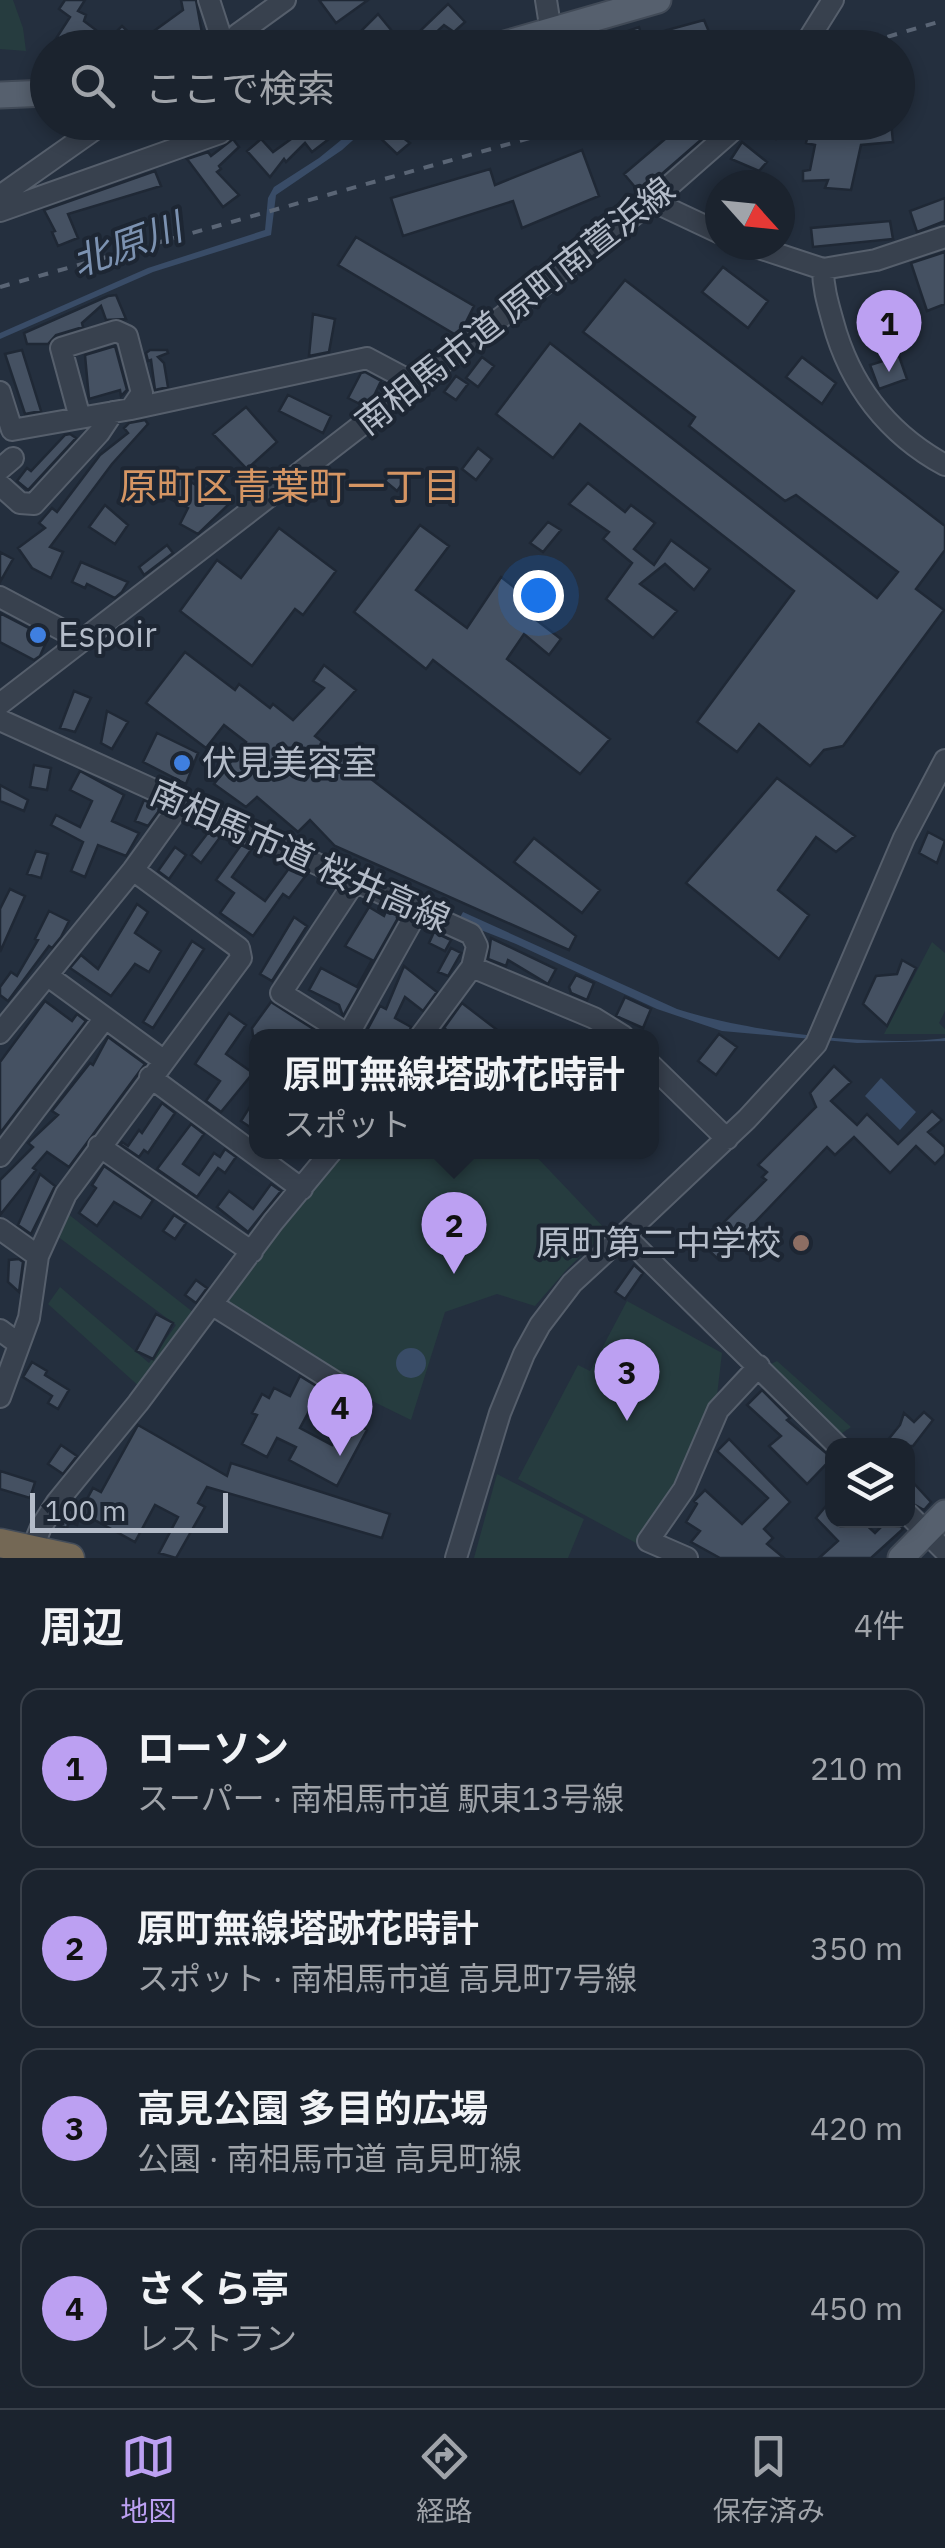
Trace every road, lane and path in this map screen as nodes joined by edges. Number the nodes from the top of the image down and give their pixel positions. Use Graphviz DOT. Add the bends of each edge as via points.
graph roads {
  1 [pos="209,0"];
  2 [pos="285,0"];
  3 [pos="546,0"];
  4 [pos="658,0"];
  5 [pos="832,0"];
  6 [pos="217,30"];
  7 [pos="249,30"];
  8 [pos="551,30"];
  9 [pos="558,30"];
  10 [pos="814,30"];
  11 [pos="30,94"];
  12 [pos="0,96"];
  13 [pos="79,140"];
  14 [pos="200,140"];
  15 [pos="721,140"];
  16 [pos="0,196"];
  17 [pos="652,201"];
  18 [pos="0,211"];
  19 [pos="705,226"];
  20 [pos="945,237"];
  21 [pos="795,260"];
  22 [pos="822,269"];
  23 [pos="416,384"];
  24 [pos="0,392"];
  25 [pos="122,411"];
  26 [pos="80,418"];
  27 [pos="945,465"];
  28 [pos="0,485"];
  29 [pos="0,597"];
  30 [pos="81,640"];
  31 [pos="0,704"];
  32 [pos="0,720"];
  33 [pos="945,760"];
  34 [pos="940,783"];
  35 [pos="182,802"];
  36 [pos="133,870"];
  37 [pos="355,881"];
  38 [pos="418,910"];
  39 [pos="472,967"];
  40 [pos="48,976"];
  41 [pos="105,1018"];
  42 [pos="338,1029"];
  43 [pos="353,1029"];
  44 [pos="426,1029"];
  45 [pos="612,1029"];
  46 [pos="0,1033"];
  47 [pos="157,1069"];
  48 [pos="659,1073"];
  49 [pos="727,1139"];
  50 [pos="249,1145"];
  51 [pos="100,1146"];
  52 [pos="0,1156"];
  53 [pos="267,1159"];
  54 [pos="326,1159"];
  55 [pos="302,1188"];
  56 [pos="0,1228"];
  57 [pos="624,1235"];
  58 [pos="252,1252"];
  59 [pos="38,1256"];
  60 [pos="214,1305"];
  61 [pos="0,1330"];
  62 [pos="19,1344"];
  63 [pos="759,1366"];
  64 [pos="352,1392"];
  65 [pos="0,1397"];
  66 [pos="830,1438"];
  67 [pos="945,1513"];
  68 [pos="917,1523"];
  69 [pos="16,1549"];
  70 [pos="945,1551"];
  71 [pos="70,1558"];
  72 [pos="456,1558"];
  73 [pos="687,1558"];
  74 [pos="902,1558"];
  1 -- 6 [label="street"];
  2 -- 7 [label="street"];
  3 -- 8 [label="street"];
  4 -- 9 [label="main road"];
  5 -- 10 [label="street"];
  11 -- 12 [label="main road"];
  13 -- 16 [label="street"];
  14 -- 18 [label="street"];
  15 -- 17 [label="street, 南相馬市道 原町南萱浜線"];
  17 -- 19 [label="street"];
  17 -- 23 [label="street, 南相馬市道 原町南萱浜線"];
  20 -- 22 [label="street"];
  21 -- 22 [label="street"];
  22 -- 27 [label="street" via="855,380 900,435"];
  23 -- 25 [label="street" via="367,358"];
  23 -- 30 [label="street, 南相馬市道 原町南萱浜線"];
  24 -- 26 [label="street" via="12,430"];
  25 -- 26 [label="street"];
  25 -- 26 [label="street" via="142,394 127,336 116,331 61,348"];
  25 -- 28 [label="street" via="34,504 20,503"];
  29 -- 30 [label="street"];
  30 -- 31 [label="street, 南相馬市道 原町南萱浜線"];
  32 -- 35 [label="street, 南相馬市道 桜井高線"];
  33 -- 34 [label="street"];
  34 -- 49 [label="street" via="904,838 819,1037"];
  35 -- 36 [label="street"];
  35 -- 37 [label="street, 南相馬市道 桜井高線"];
  36 -- 40 [label="street"];
  36 -- 47 [label="street" via="239,948 240,958"];
  37 -- 38 [label="street, 南相馬市道 桜井高線"];
  37 -- 42 [label="street" via="281,993"];
  38 -- 39 [label="street, 南相馬市道 桜井高線" via="471,934 478,946"];
  38 -- 43 [label="street"];
  39 -- 44 [label="street"];
  39 -- 45 [label="street, 南相馬市道 桜井高線"];
  40 -- 41 [label="street"];
  40 -- 46 [label="street"];
  41 -- 47 [label="street"];
  41 -- 52 [label="street"];
  47 -- 50 [label="street"];
  47 -- 51 [label="street"];
  48 -- 49 [label="street"];
  49 -- 57 [label="street"];
  51 -- 58 [label="street"];
  51 -- 59 [label="street" via="66,1194"];
  53 -- 55 [label="street"];
  54 -- 55 [label="street"];
  55 -- 58 [label="street"];
  56 -- 59 [label="street"];
  57 -- 63 [label="street"];
  57 -- 72 [label="street" via="572,1283 540,1325 510,1384"];
  58 -- 60 [label="street"];
  59 -- 62 [label="street"];
  60 -- 64 [label="street"];
  60 -- 69 [label="street" via="41,1527"];
  61 -- 62 [label="street"];
  62 -- 65 [label="street"];
  63 -- 66 [label="street"];
  63 -- 73 [label="street" via="718,1410 684,1489 648,1541"];
  67 -- 68 [label="main road"];
  68 -- 70 [label="street"];
  68 -- 74 [label="main road"];
  69 -- 71 [label="highway"];
}
